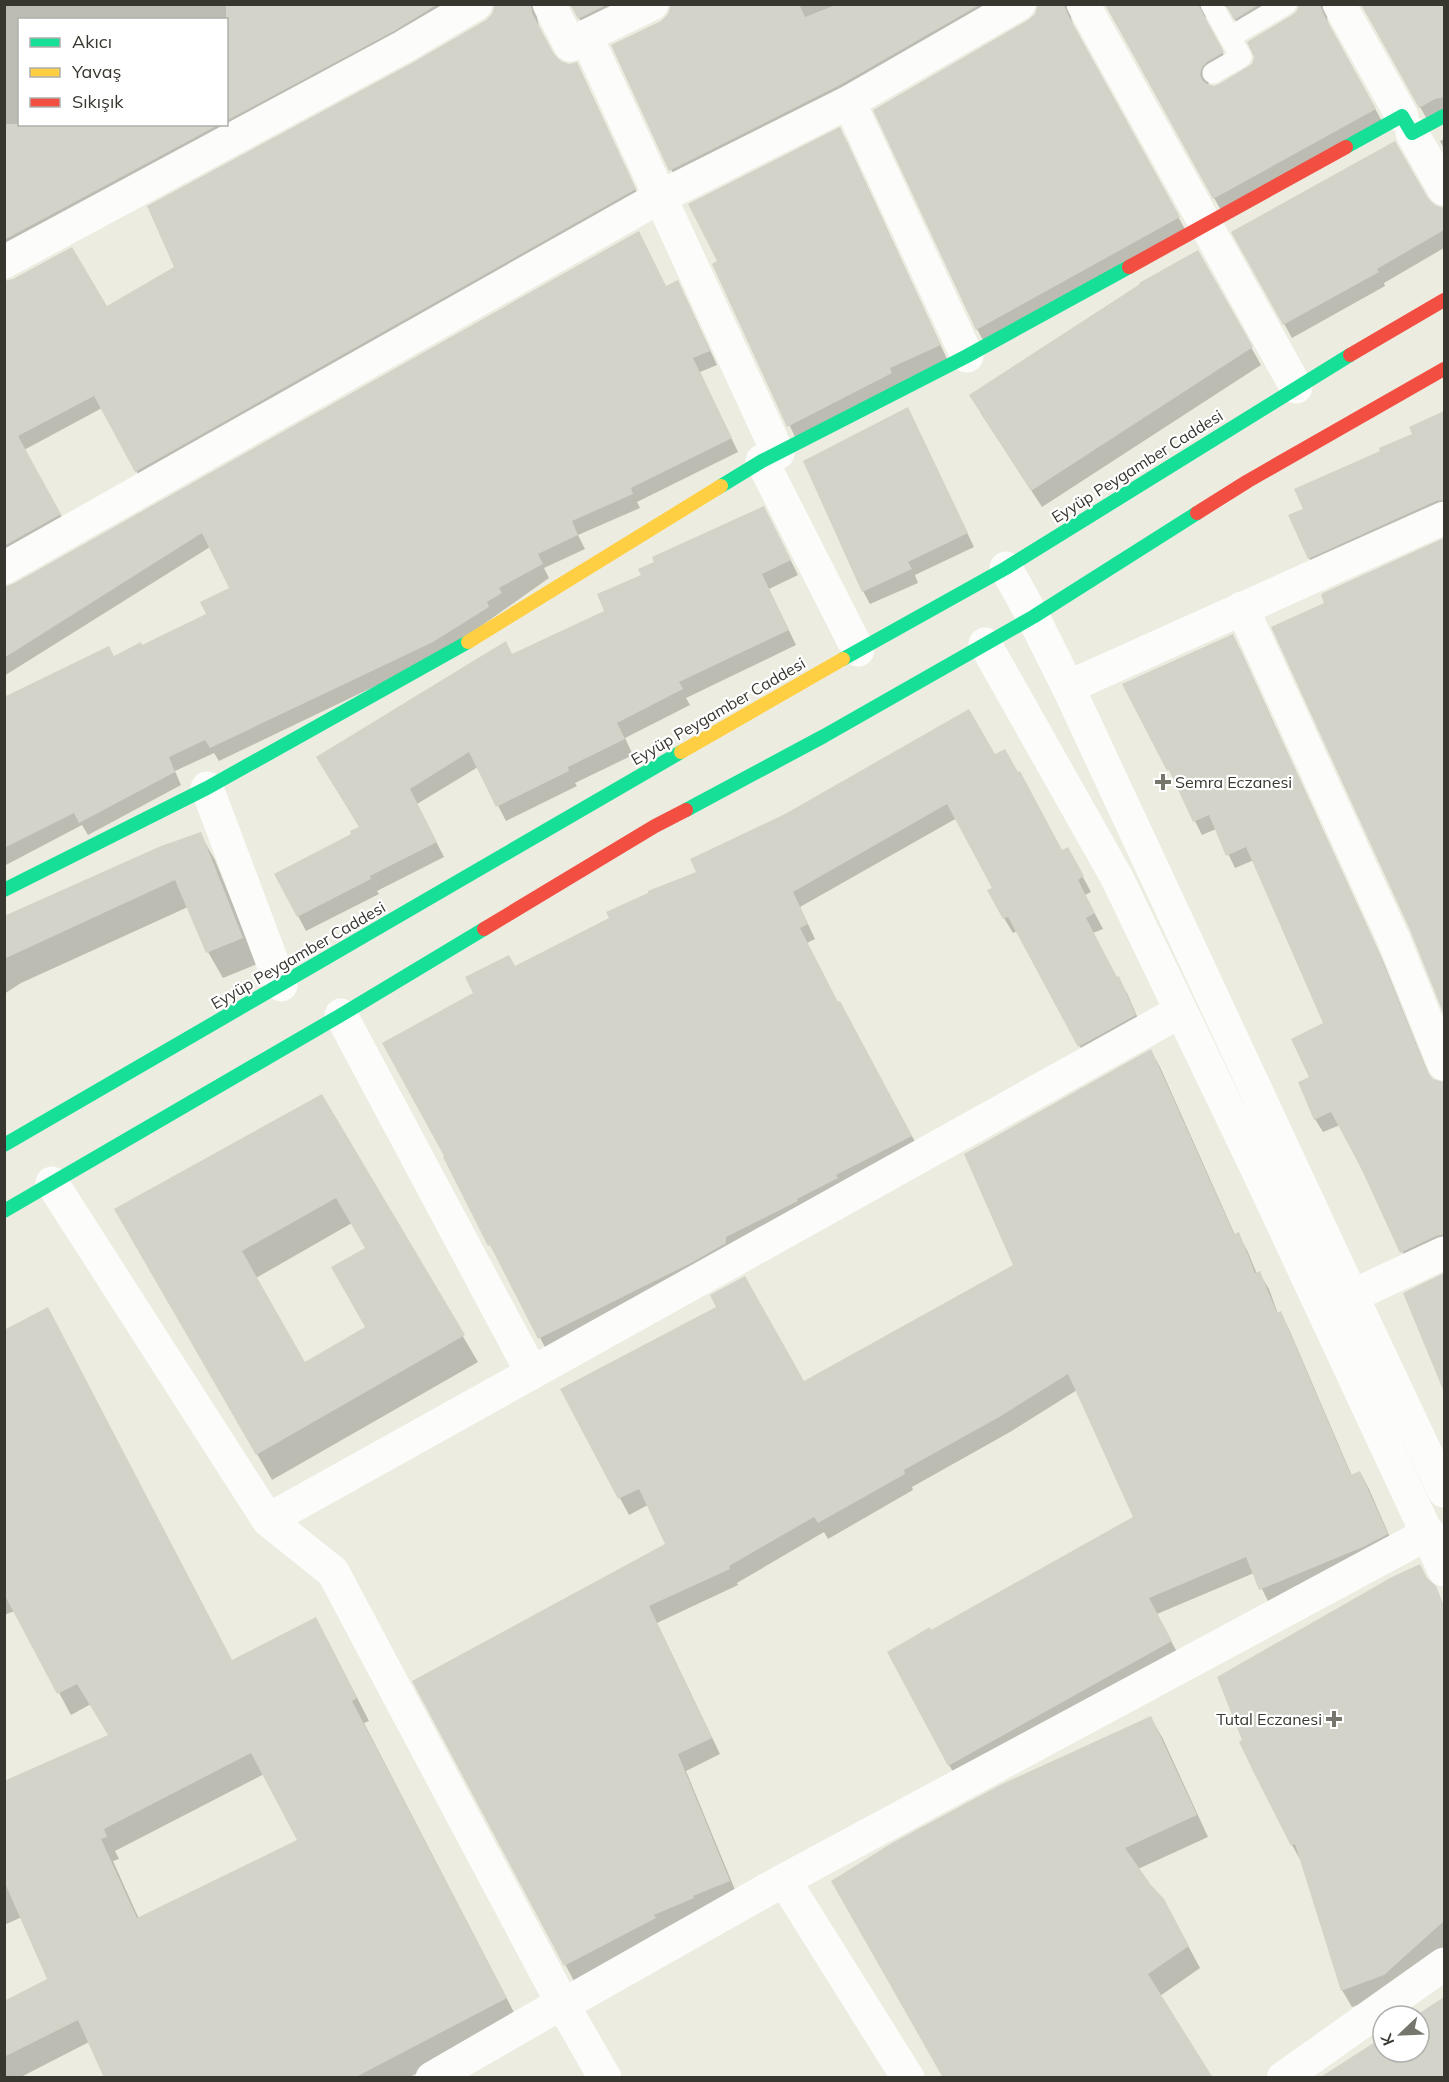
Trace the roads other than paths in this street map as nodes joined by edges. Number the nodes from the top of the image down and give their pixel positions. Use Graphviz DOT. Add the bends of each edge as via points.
graph roads {
  1 [pos="476,4"];
  2 [pos="549,4"];
  3 [pos="652,4"];
  4 [pos="1019,4"];
  5 [pos="1083,4"];
  6 [pos="1211,4"];
  7 [pos="1286,4"];
  8 [pos="1339,4"];
  9 [pos="586,36"];
  10 [pos="1230,37"];
  11 [pos="1213,73"];
  12 [pos="849,102"];
  13 [pos="1444,116"];
  14 [pos="1407,125"];
  15 [pos="1444,189"];
  16 [pos="660,197"];
  17 [pos="1206,224"];
  18 [pos="4,262"];
  19 [pos="1444,300"];
  20 [pos="968,356"];
  21 [pos="1444,369"];
  22 [pos="1296,387"];
  23 [pos="770,457"];
  24 [pos="1444,518"];
  25 [pos="4,568"];
  26 [pos="1006,568"];
  27 [pos="1242,608"];
  28 [pos="1034,617"];
  29 [pos="985,644"];
  30 [pos="858,650"];
  31 [pos="1068,687"];
  32 [pos="207,788"];
  33 [pos="4,890"];
  34 [pos="281,985"];
  35 [pos="1181,1011"];
  36 [pos="341,1015"];
  37 [pos="1444,1064"];
  38 [pos="4,1145"];
  39 [pos="52,1183"];
  40 [pos="4,1211"];
  41 [pos="1444,1253"];
  42 [pos="1352,1296"];
  43 [pos="532,1374"];
  44 [pos="1444,1491"];
  45 [pos="268,1520"];
  46 [pos="1429,1533"];
  47 [pos="1444,1570"];
  48 [pos="784,1880"];
  49 [pos="1444,1964"];
  50 [pos="562,2003"];
  51 [pos="432,2078"];
  52 [pos="605,2078"];
  53 [pos="908,2078"];
  54 [pos="1283,2078"];
  1 -- 18 [label="street"];
  2 -- 9 [label="street" via="570,45"];
  3 -- 9 [label="street"];
  4 -- 12 [label="street"];
  5 -- 17 [label="street"];
  6 -- 10 [label="lane"];
  7 -- 10 [label="lane"];
  8 -- 14 [label="street"];
  9 -- 16 [label="street"];
  10 -- 11 [label="lane" via="1241,57"];
  12 -- 16 [label="street"];
  12 -- 20 [label="street"];
  13 -- 14 [label="main road"];
  14 -- 15 [label="street"];
  14 -- 17 [label="main road"];
  16 -- 23 [label="street"];
  16 -- 25 [label="street"];
  17 -- 20 [label="main road"];
  17 -- 22 [label="street"];
  19 -- 22 [label="main road, Eyyüp Peygamber Caddesi"];
  20 -- 23 [label="main road"];
  21 -- 28 [label="main road" via="1248,481"];
  22 -- 26 [label="main road, Eyyüp Peygamber Caddesi"];
  23 -- 30 [label="street"];
  23 -- 32 [label="main road" via="442,658"];
  24 -- 27 [label="street"];
  26 -- 28 [label="street"];
  26 -- 30 [label="main road, Eyyüp Peygamber Caddesi"];
  27 -- 31 [label="street"];
  27 -- 37 [label="street" via="1393,938"];
  28 -- 29 [label="main road"];
  28 -- 31 [label="street"];
  29 -- 35 [label="street" via="1117,878"];
  29 -- 36 [label="main road" via="655,826"];
  30 -- 34 [label="main road, Eyyüp Peygamber Caddesi"];
  31 -- 42 [label="street"];
  32 -- 33 [label="main road"];
  32 -- 34 [label="street"];
  34 -- 38 [label="main road, Eyyüp Peygamber Caddesi"];
  35 -- 43 [label="street"];
  35 -- 46 [label="street"];
  36 -- 39 [label="main road"];
  36 -- 43 [label="street"];
  39 -- 40 [label="main road"];
  39 -- 45 [label="street"];
  41 -- 42 [label="street"];
  42 -- 44 [label="street"];
  43 -- 45 [label="street"];
  45 -- 50 [label="street" via="333,1572"];
  46 -- 47 [label="street"];
  46 -- 48 [label="street"];
  48 -- 50 [label="street"];
  48 -- 53 [label="street"];
  49 -- 54 [label="street"];
  50 -- 51 [label="street"];
  50 -- 52 [label="street"];
}
